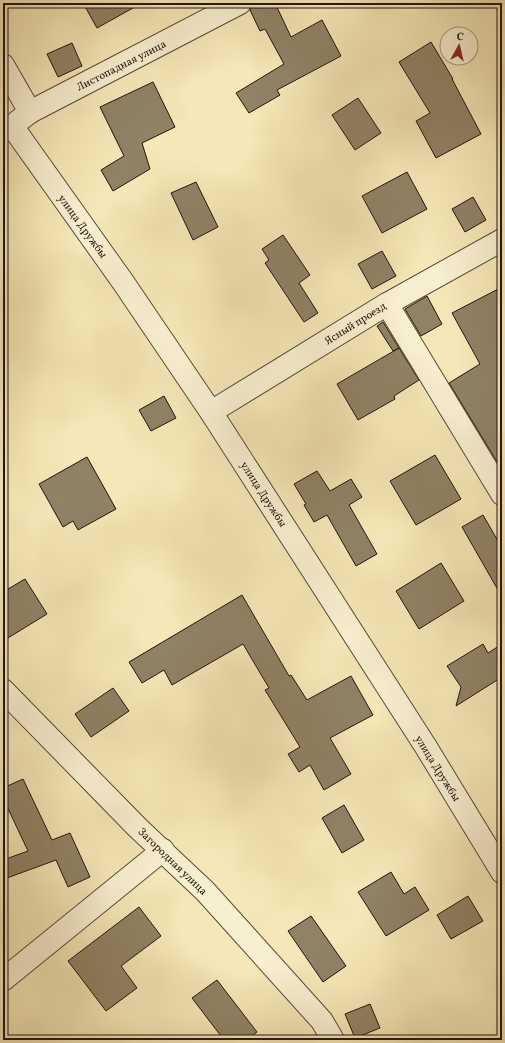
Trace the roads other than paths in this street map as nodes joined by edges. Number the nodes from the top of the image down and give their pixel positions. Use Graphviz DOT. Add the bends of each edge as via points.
graph roads {
  1 [pos="240,3"];
  2 [pos="3,65"];
  3 [pos="30,112"];
  4 [pos="7,129"];
  5 [pos="502,240"];
  6 [pos="387,304"];
  7 [pos="211,412"];
  8 [pos="502,494"];
  9 [pos="3,690"];
  10 [pos="163,850"];
  11 [pos="502,872"];
  12 [pos="3,980"];
  13 [pos="333,1040"];
  1 -- 3 [label="street, Листопадная улица"];
  2 -- 3 [label="street"];
  3 -- 4 [label="street, Листопадная улица"];
  4 -- 7 [label="street, улица Дружбы" via="123,282"];
  5 -- 6 [label="street, Ясный проезд"];
  6 -- 7 [label="street, Ясный проезд"];
  6 -- 8 [label="street"];
  7 -- 11 [label="street, улица Дружбы" via="426,747"];
  9 -- 10 [label="street, Загородная улица" via="138,828"];
  10 -- 12 [label="street"];
  10 -- 13 [label="street, Загородная улица" via="205,891 322,1021"];
}
